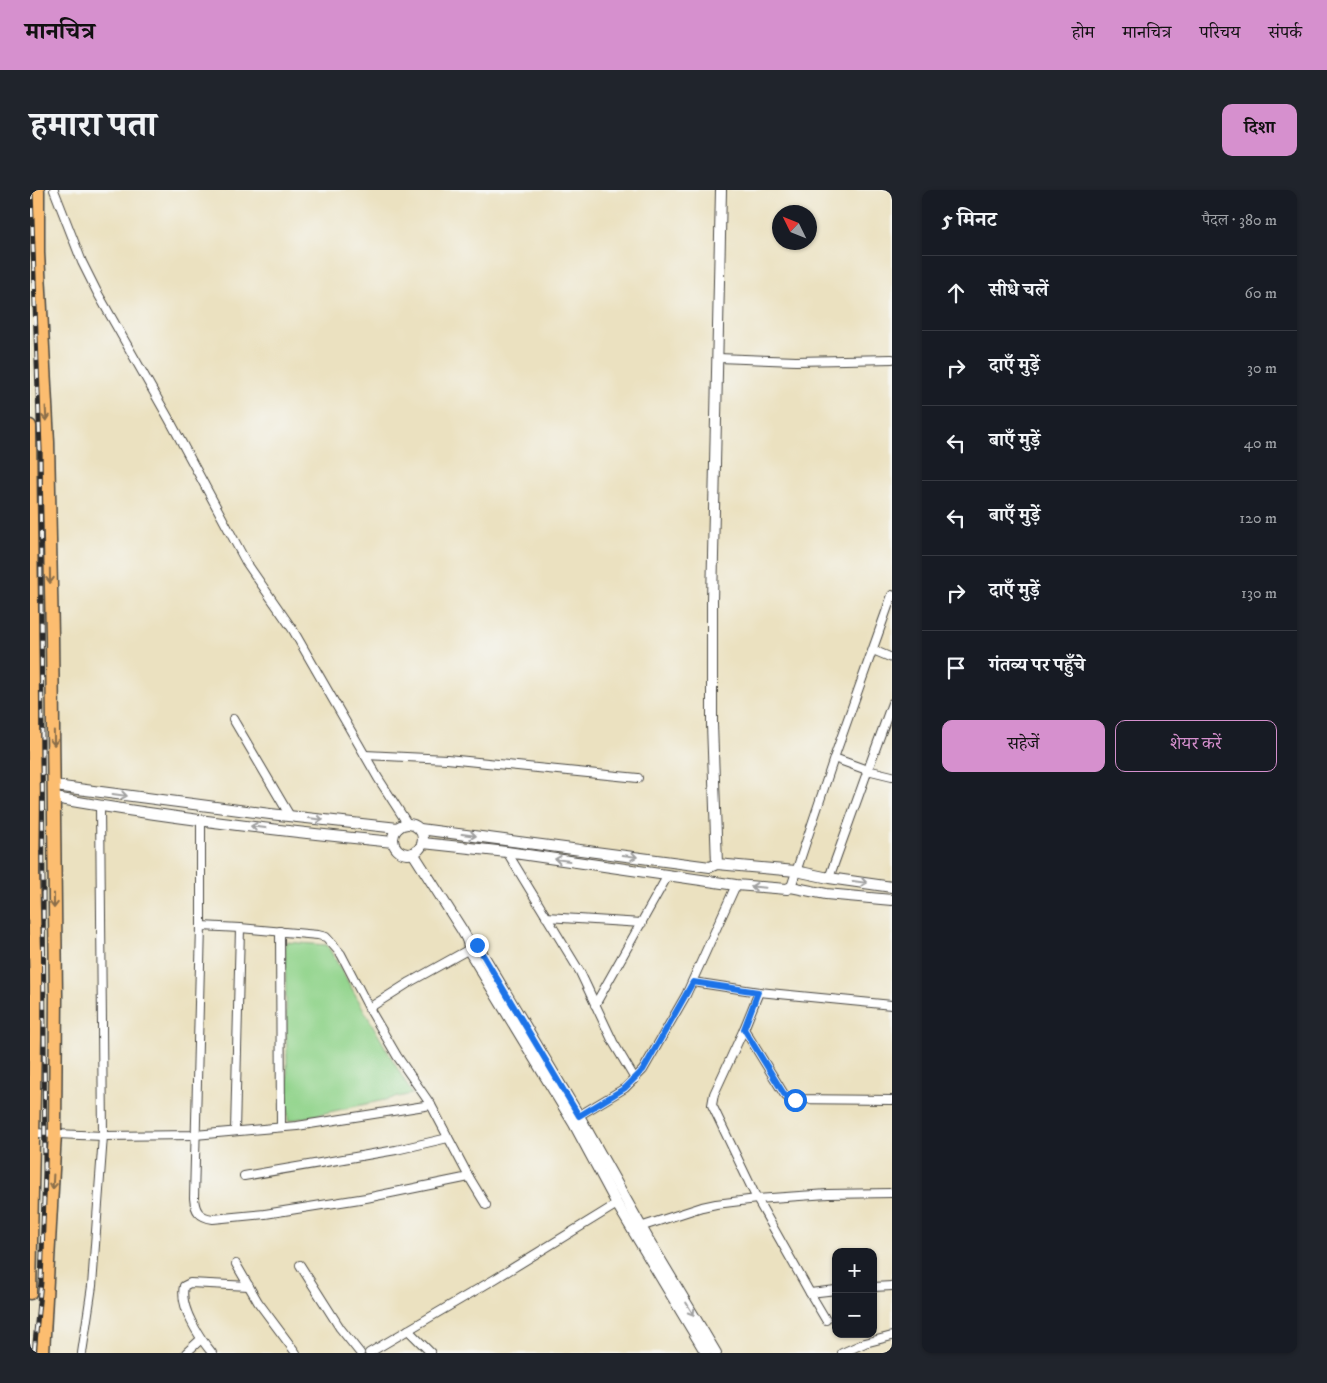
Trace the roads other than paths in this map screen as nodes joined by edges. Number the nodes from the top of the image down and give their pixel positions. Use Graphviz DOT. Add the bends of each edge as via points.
graph roads {
  1 [pos="38,190"];
  2 [pos="54,190"];
  3 [pos="721,190"];
  4 [pos="718,358"];
  5 [pos="892,359"];
  6 [pos="30,426"];
  7 [pos="892,595"];
  8 [pos="31,615"];
  9 [pos="873,650"];
  10 [pos="892,658"];
  11 [pos="892,703"];
  12 [pos="234,719"];
  13 [pos="365,755"];
  14 [pos="834,758"];
  15 [pos="867,770"];
  16 [pos="892,776"];
  17 [pos="638,778"];
  18 [pos="34,789"];
  19 [pos="87,790"];
  20 [pos="55,792"];
  21 [pos="85,803"];
  22 [pos="100,806"];
  23 [pos="290,816"];
  24 [pos="201,820"];
  25 [pos="402,826"];
  26 [pos="420,829"];
  27 [pos="393,842"];
  28 [pos="423,843"];
  29 [pos="507,852"];
  30 [pos="412,854"];
  31 [pos="717,864"];
  32 [pos="796,871"];
  33 [pos="668,875"];
  34 [pos="829,878"];
  35 [pos="736,885"];
  36 [pos="791,887"];
  37 [pos="892,887"];
  38 [pos="892,900"];
  39 [pos="546,917"];
  40 [pos="642,923"];
  41 [pos="201,926"];
  42 [pos="240,928"];
  43 [pos="280,931"];
  44 [pos="471,944"];
  45 [pos="693,982"];
  46 [pos="33,988"];
  47 [pos="758,992"];
  48 [pos="595,1005"];
  49 [pos="892,1006"];
  50 [pos="369,1008"];
  51 [pos="744,1029"];
  52 [pos="635,1079"];
  53 [pos="892,1100"];
  54 [pos="431,1105"];
  55 [pos="575,1118"];
  56 [pos="281,1127"];
  57 [pos="235,1131"];
  58 [pos="33,1133"];
  59 [pos="56,1133"];
  60 [pos="195,1135"];
  61 [pos="103,1136"];
  62 [pos="448,1138"];
  63 [pos="244,1176"];
  64 [pos="469,1177"];
  65 [pos="892,1193"];
  66 [pos="757,1199"];
  67 [pos="617,1204"];
  68 [pos="486,1205"];
  69 [pos="637,1228"];
  70 [pos="236,1264"];
  71 [pos="300,1265"];
  72 [pos="249,1286"];
  73 [pos="892,1286"];
  74 [pos="877,1287"];
  75 [pos="832,1290"];
  76 [pos="30,1293"];
  77 [pos="810,1293"];
  78 [pos="826,1320"];
  79 [pos="408,1330"];
  80 [pos="892,1336"];
  81 [pos="202,1339"];
  82 [pos="851,1350"];
  83 [pos="703,1352"];
  84 [pos="43,1353"];
  85 [pos="82,1353"];
  86 [pos="186,1353"];
  87 [pos="212,1353"];
  88 [pos="296,1353"];
  89 [pos="360,1353"];
  90 [pos="369,1353"];
  91 [pos="431,1353"];
  92 [pos="716,1353"];
  93 [pos="842,1353"];
  1 -- 20 [label="main road, one-way" via="38,254 48,442"];
  2 -- 13 [label="street" via="97,292 246,562 293,630"];
  3 -- 4 [label="street"];
  4 -- 5 [label="street" via="796,361"];
  4 -- 31 [label="street" via="712,601"];
  6 -- 8 [label="main road"];
  7 -- 9 [label="street"];
  8 -- 18 [label="main road"];
  9 -- 10 [label="street"];
  9 -- 14 [label="street"];
  11 -- 15 [label="street"];
  12 -- 23 [label="street"];
  13 -- 17 [label="street" via="447,759"];
  13 -- 25 [label="street"];
  14 -- 15 [label="street"];
  14 -- 32 [label="street"];
  15 -- 16 [label="street"];
  15 -- 34 [label="street"];
  18 -- 20 [label="main road"];
  18 -- 46 [label="main road"];
  19 -- 20 [label="street"];
  19 -- 21 [label="street"];
  19 -- 23 [label="street, one-way"];
  20 -- 21 [label="street"];
  20 -- 59 [label="main road, one-way"];
  21 -- 22 [label="street"];
  22 -- 24 [label="street"];
  22 -- 61 [label="street"];
  23 -- 25 [label="street, one-way"];
  27 -- 24 [label="street, one-way"];
  24 -- 41 [label="street"];
  25 -- 26 [label="street"];
  25 -- 27 [label="street" via="395,832"];
  26 -- 28 [label="street"];
  26 -- 31 [label="street, one-way" via="710,867"];
  27 -- 30 [label="street" via="402,853"];
  28 -- 29 [label="street"];
  28 -- 30 [label="street"];
  33 -- 29 [label="street, one-way"];
  29 -- 39 [label="street"];
  30 -- 44 [label="street"];
  31 -- 32 [label="street"];
  32 -- 34 [label="street"];
  32 -- 36 [label="street"];
  33 -- 35 [label="street"];
  33 -- 40 [label="street"];
  34 -- 37 [label="street, one-way"];
  36 -- 35 [label="street, one-way"];
  35 -- 45 [label="street"];
  36 -- 38 [label="street"];
  39 -- 40 [label="street"];
  39 -- 48 [label="street" via="580,972"];
  40 -- 48 [label="street"];
  41 -- 42 [label="street"];
  41 -- 60 [label="street"];
  42 -- 43 [label="street"];
  42 -- 57 [label="street"];
  43 -- 50 [label="street" via="326,937 341,954"];
  43 -- 56 [label="street"];
  44 -- 50 [label="street"];
  44 -- 55 [label="street"];
  45 -- 47 [label="street"];
  45 -- 52 [label="street"];
  46 -- 58 [label="main road"];
  47 -- 49 [label="street"];
  47 -- 51 [label="street"];
  48 -- 52 [label="street"];
  50 -- 54 [label="street"];
  51 -- 53 [label="street" via="789,1099"];
  51 -- 66 [label="street" via="712,1105"];
  52 -- 55 [label="street"];
  54 -- 56 [label="street"];
  54 -- 62 [label="street"];
  55 -- 67 [label="street"];
  55 -- 69 [label="street"];
  56 -- 57 [label="street"];
  57 -- 60 [label="street"];
  58 -- 59 [label="street"];
  58 -- 76 [label="main road"];
  59 -- 61 [label="street"];
  59 -- 84 [label="main road, one-way"];
  60 -- 61 [label="street"];
  60 -- 64 [label="street" via="195,1208 205,1218 265,1214 356,1200"];
  61 -- 85 [label="street" via="92,1286"];
  62 -- 63 [label="street"];
  62 -- 64 [label="street"];
  64 -- 68 [label="street"];
  65 -- 66 [label="street"];
  66 -- 69 [label="street" via="702,1207"];
  66 -- 77 [label="street"];
  67 -- 69 [label="street"];
  67 -- 79 [label="street"];
  69 -- 83 [label="street"];
  69 -- 92 [label="street, one-way"];
  70 -- 72 [label="street"];
  71 -- 89 [label="street"];
  72 -- 81 [label="street" via="190,1283 184,1286 185,1303"];
  72 -- 88 [label="street"];
  73 -- 74 [label="street"];
  75 -- 77 [label="street"];
  77 -- 78 [label="street"];
  79 -- 90 [label="street"];
  79 -- 91 [label="street"];
  80 -- 82 [label="street" via="865,1342"];
  81 -- 86 [label="street"];
  81 -- 87 [label="street"];
  82 -- 93 [label="street"];
}
